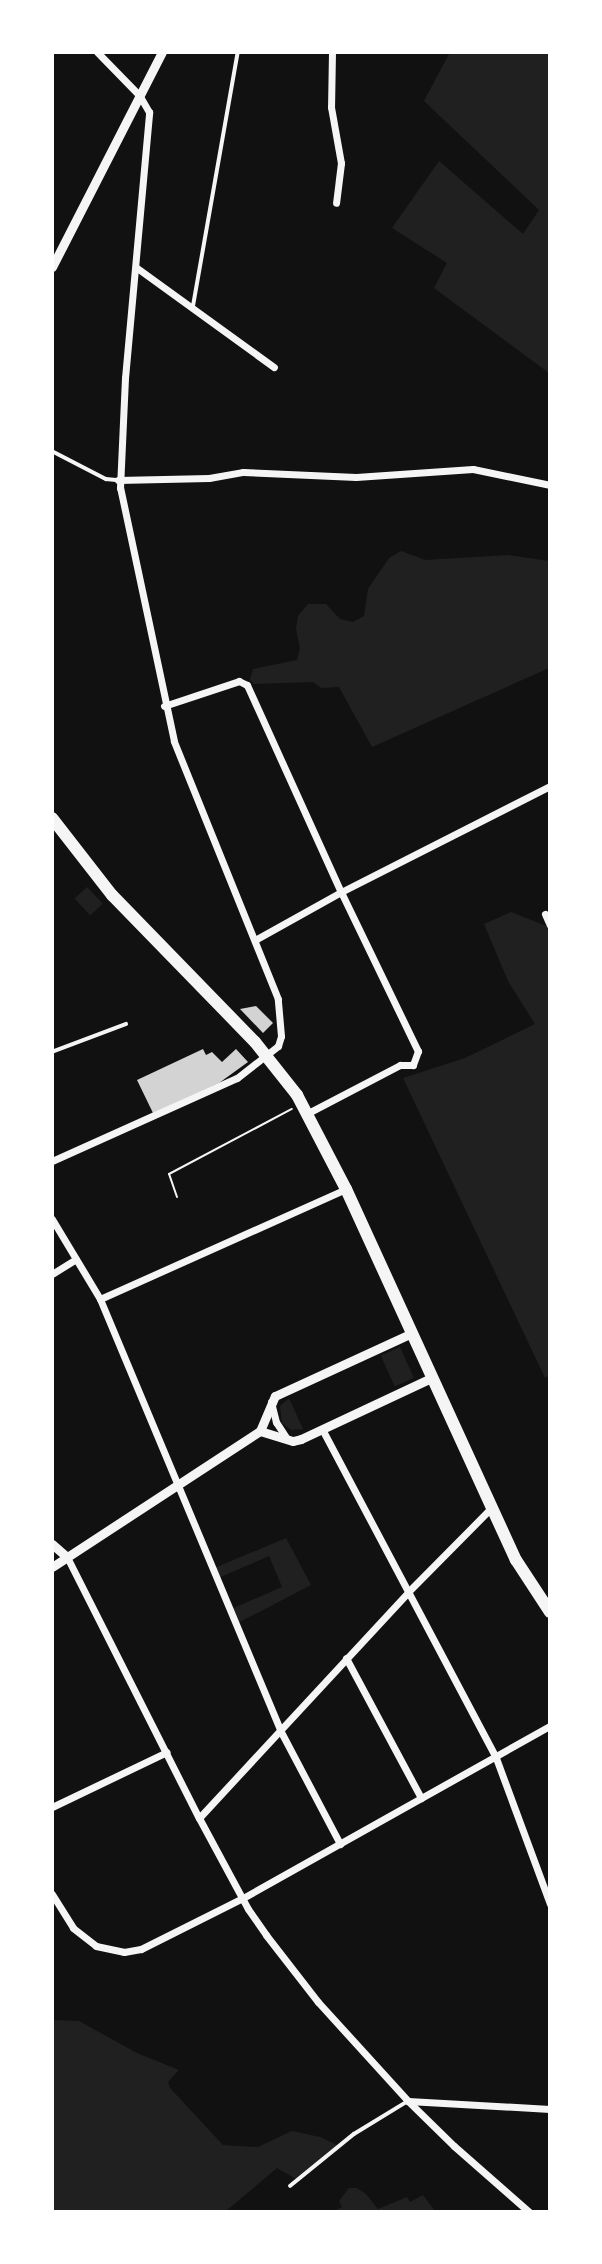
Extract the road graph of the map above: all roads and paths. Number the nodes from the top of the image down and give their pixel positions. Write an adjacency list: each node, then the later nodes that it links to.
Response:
1 (97, 52): 5 (street)
2 (162, 52): 5 (street)
3 (238, 52): 9 (lane)
4 (332, 52): 6 (street)
5 (139, 94): 7 (street); 8 (street)
6 (336, 203)
7 (52, 267)
8 (137, 268): 9 (street); 12 (street)
9 (193, 306): 10 (street)
10 (274, 367)
11 (52, 451): 12 (lane)
12 (118, 480): 13 (street); 14 (street)
13 (550, 485)
14 (164, 706): 17 (street); 20 (street)
15 (550, 786): 17 (street)
16 (52, 818): 23 (main road)
17 (341, 892): 20 (street); 24 (street)
18 (545, 914): 19 (street)
19 (550, 925)
20 (255, 940): 23 (street)
21 (126, 1024): 22 (lane)
22 (52, 1052)
23 (267, 1056): 24 (main road); 25 (street)
24 (305, 1108): 26 (main road); 27 (path)
25 (52, 1161)
26 (346, 1189): 31 (street); 32 (main road)
27 (177, 1196)
28 (52, 1219): 29 (street)
29 (76, 1259): 30 (street); 31 (street)
30 (52, 1274)
31 (100, 1299): 38 (street)
32 (410, 1334): 33 (main road); 34 (street)
33 (430, 1378): 35 (street); 39 (main road)
34 (271, 1401): 36 (street); 37 (street)
35 (322, 1430): 37 (street); 43 (street)
36 (260, 1431): 37 (street); 38 (street)
37 (287, 1439)
38 (177, 1485): 41 (street); 47 (street)
39 (491, 1508): 43 (street); 44 (main road)
40 (52, 1544): 41 (street)
41 (66, 1557): 42 (street); 48 (street)
42 (52, 1567)
43 (409, 1591): 45 (street); 49 (street)
44 (550, 1612)
45 (346, 1658): 47 (street); 50 (street)
46 (550, 1726): 49 (street)
47 (280, 1730): 52 (street); 53 (street)
48 (167, 1752): 51 (street); 52 (street)
49 (496, 1758): 50 (street); 56 (street)
50 (421, 1798): 53 (street)
51 (52, 1807)
52 (199, 1818): 55 (street)
53 (340, 1844): 55 (street)
54 (52, 1894): 55 (street)
55 (243, 1898): 57 (street)
56 (550, 1904)
57 (408, 2101): 58 (street); 59 (lane); 60 (street)
58 (550, 2109)
59 (290, 2186)
60 (529, 2211)

